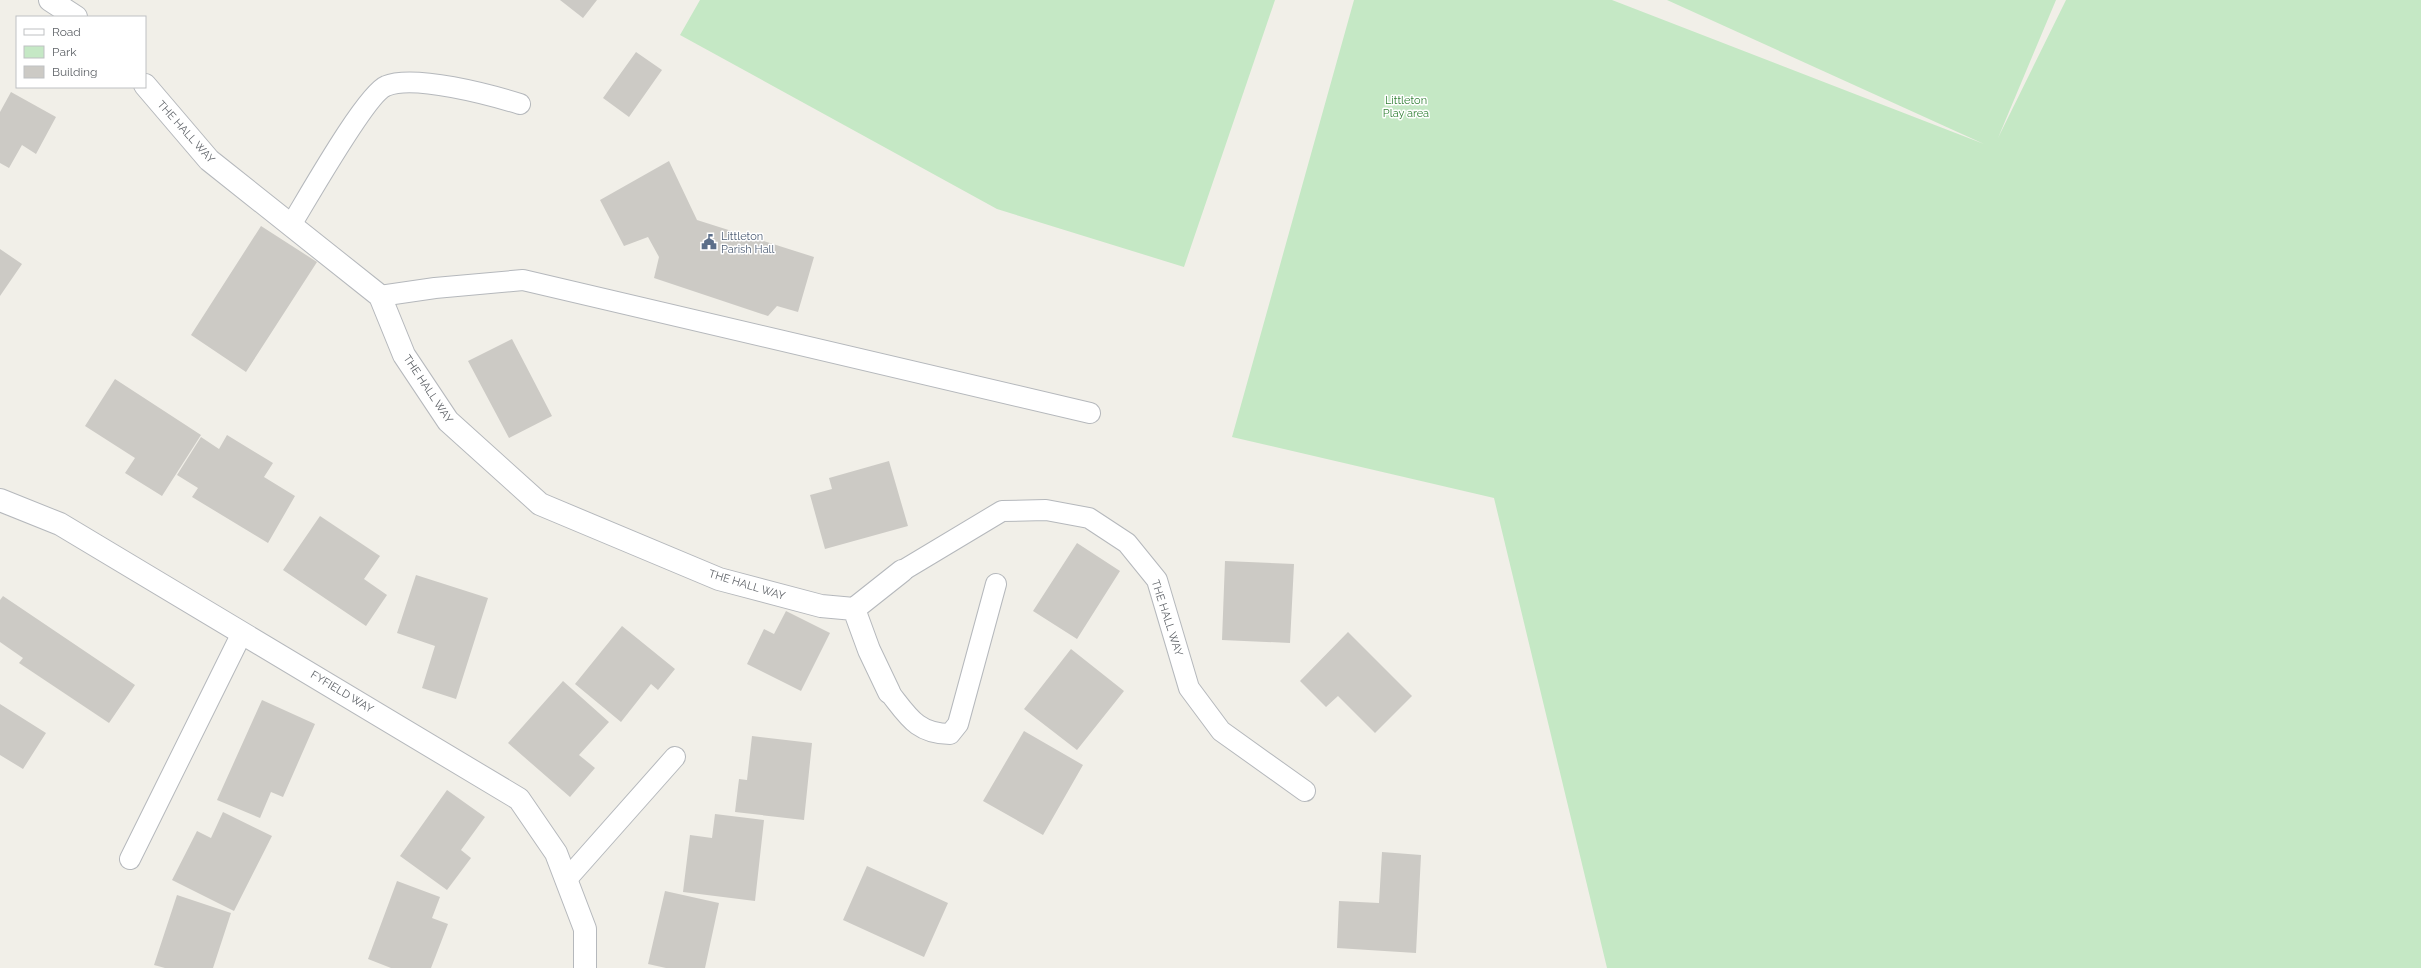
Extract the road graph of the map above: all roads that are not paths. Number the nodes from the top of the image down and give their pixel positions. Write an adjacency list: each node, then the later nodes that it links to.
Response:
1 (50, 0): 2 (street)
2 (74, 16)
3 (146, 86): 5 (street, THE HALL WAY)
4 (520, 104): 5 (lane)
5 (291, 225): 6 (street, THE HALL WAY)
6 (380, 296): 7 (lane); 11 (street, THE HALL WAY)
7 (1090, 413)
8 (0, 500): 12 (street, FYFIELD WAY)
9 (902, 571): 11 (street, THE HALL WAY); 15 (lane, THE HALL WAY)
10 (996, 584): 13 (lane)
11 (854, 609): 13 (street)
12 (242, 633): 16 (lane); 17 (street, FYFIELD WAY)
13 (889, 692)
14 (675, 757): 17 (lane)
15 (1305, 791)
16 (130, 859)
17 (566, 880): 18 (street, FYFIELD WAY)
18 (585, 968)

